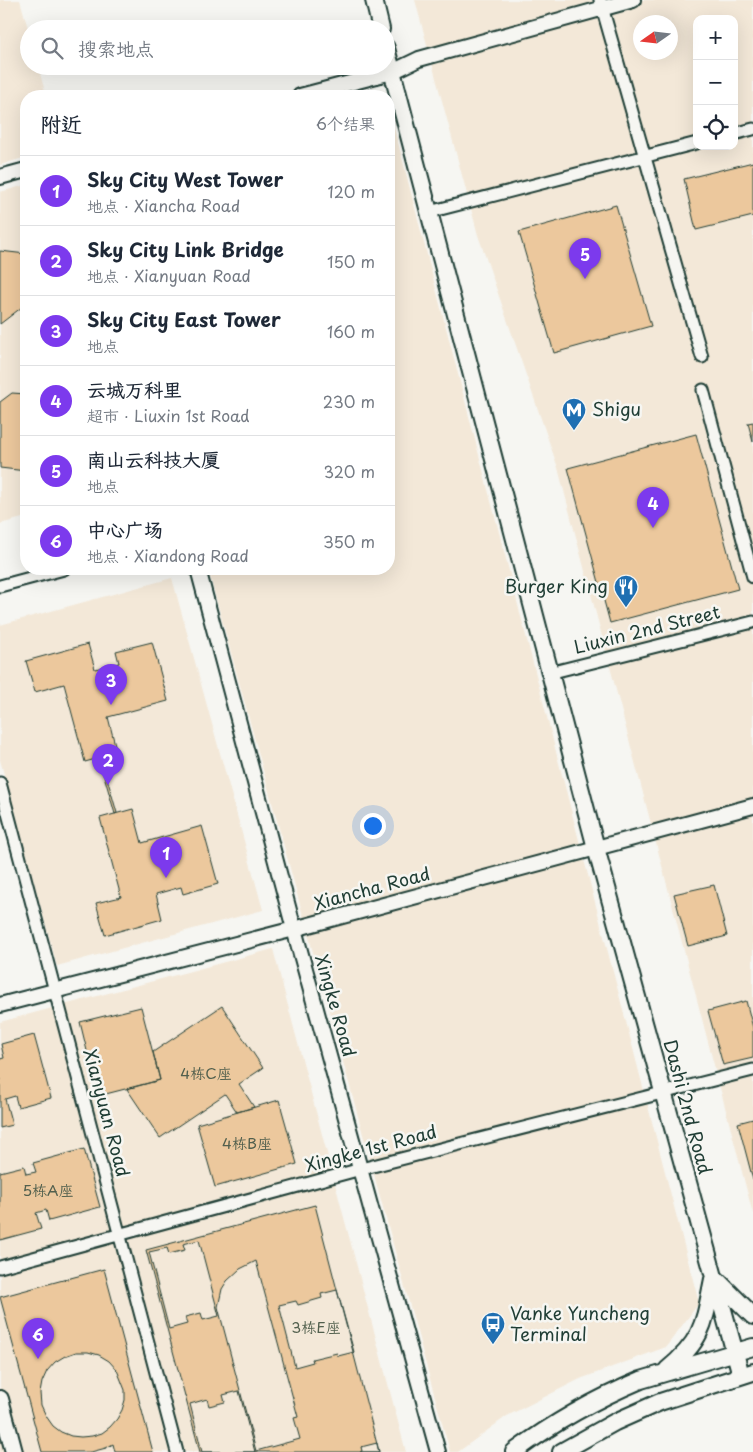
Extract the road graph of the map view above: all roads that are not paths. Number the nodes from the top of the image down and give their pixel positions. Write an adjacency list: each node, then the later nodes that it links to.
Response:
1 (374, 0): 4 (main road)
2 (633, 0): 3 (street)
3 (601, 4): 5 (street); 12 (street)
4 (379, 20)
5 (395, 71)
6 (380, 75): 8 (street)
7 (393, 75): 15 (main road, Dashi 2nd Road)
8 (323, 90)
9 (753, 129): 10 (street)
10 (738, 133)
11 (693, 144): 12 (street)
12 (645, 155): 15 (street); 16 (street)
13 (20, 172): 14 (street)
14 (0, 177)
15 (429, 212): 23 (main road, Dashi 2nd Road)
16 (702, 357)
17 (703, 390): 20 (street)
18 (41, 575): 21 (street)
19 (200, 575): 27 (street, Xingke Road)
20 (753, 576)
21 (0, 586)
22 (753, 622): 23 (street, Liuxin 2nd Street)
23 (550, 673): 26 (main road, Dashi 2nd Road)
24 (0, 782): 28 (street, Xianyuan Road)
25 (753, 806): 26 (street, Xiancha Road)
26 (596, 848): 27 (street, Xiancha Road); 31 (main road, Dashi 2nd Road)
27 (294, 929): 28 (street, Xiancha Road); 32 (street, Xingke Road)
28 (55, 990): 29 (street, Xiancha Road); 33 (street, Xianyuan Road)
29 (0, 1005)
30 (753, 1070): 31 (street, Xingke 1st Road)
31 (663, 1092): 32 (street, Xingke 1st Road); 35 (main road, Dashi 2nd Road)
32 (361, 1169): 33 (street, Xingke 1st Road); 44 (street, Xingke Road)
33 (120, 1234): 34 (street, Xingke 1st Road); 43 (street, Xianyuan Road)
34 (0, 1267)
35 (714, 1276): 36 (main road); 38 (main road, Dashi 2nd Road); 39 (main road)
36 (753, 1316)
37 (753, 1347): 38 (main road)
38 (734, 1352): 39 (main road); 40 (main road, Dashi 2nd Road)
39 (663, 1374): 45 (main road)
40 (747, 1374): 46 (main road)
41 (0, 1399): 42 (main road)
42 (14, 1452)
43 (177, 1452)
44 (438, 1452)
45 (514, 1452)
46 (561, 1452)

